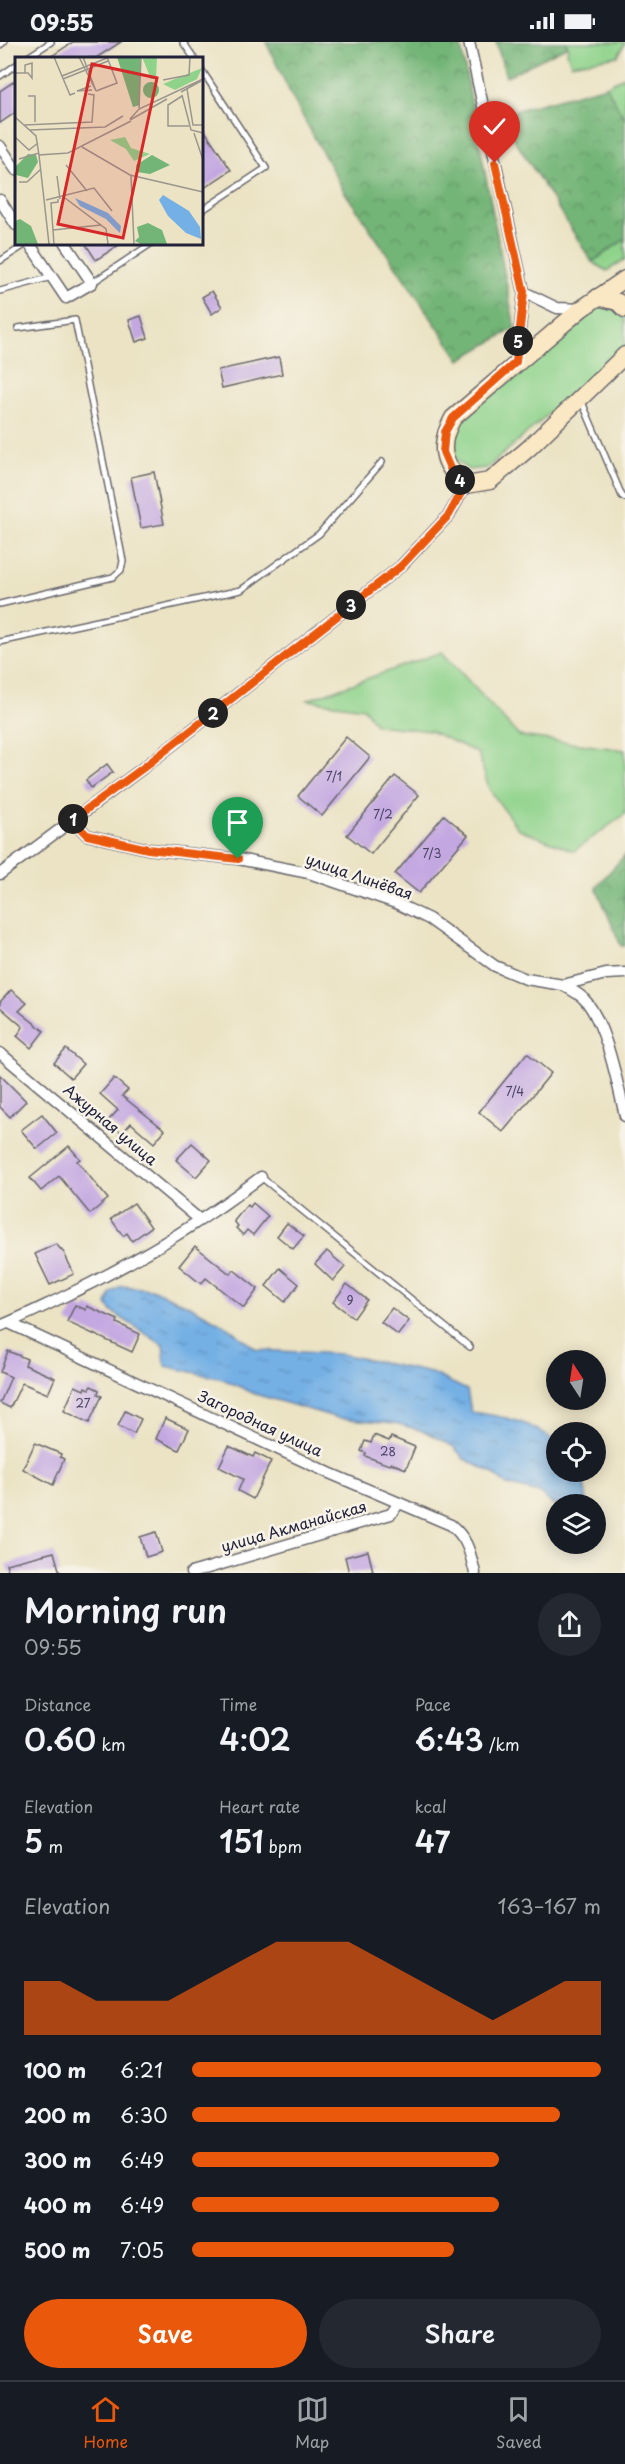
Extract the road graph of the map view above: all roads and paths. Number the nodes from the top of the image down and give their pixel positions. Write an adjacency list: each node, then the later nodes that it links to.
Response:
1 (4, 42): 5 (lane)
2 (51, 42): 6 (lane)
3 (183, 42): 7 (lane)
4 (469, 42): 25 (street)
5 (0, 45)
6 (28, 57)
7 (193, 57)
8 (15, 66): 10 (lane)
9 (202, 71): 14 (lane)
10 (0, 76)
11 (0, 146): 12 (street)
12 (15, 168)
13 (0, 200): 15 (street)
14 (202, 210)
15 (15, 223)
16 (26, 244): 20 (lane)
17 (29, 244): 21 (street)
18 (66, 244): 23 (street)
19 (150, 244): 23 (lane)
20 (0, 261)
21 (52, 277): 23 (street); 24 (lane)
22 (625, 279): 26 (street); 27 (street)
23 (92, 283)
24 (0, 291)
25 (524, 292): 28 (street); 32 (street)
26 (598, 297): 28 (street); 29 (street)
27 (625, 298)
28 (581, 309): 32 (street)
29 (625, 309)
30 (18, 328): 37 (lane)
31 (625, 355): 33 (street)
32 (516, 362): 35 (street)
33 (580, 398): 35 (street); 36 (lane)
34 (382, 462): 38 (lane)
35 (466, 484): 39 (street)
36 (625, 498)
37 (0, 604)
38 (0, 642)
39 (72, 820): 40 (street); 42 (street, улица Линёвая)
40 (0, 874)
41 (625, 973): 42 (street, улица Линёвая)
42 (563, 985): 44 (street)
43 (0, 1053): 46 (street, Ажурная улица)
44 (625, 1116)
45 (261, 1177): 46 (street); 48 (lane)
46 (200, 1220): 47 (street)
47 (4, 1324): 49 (street, Загородная улица)
48 (470, 1347)
49 (399, 1503): 50 (street, улица Акманайская); 51 (street, Загородная улица)
50 (191, 1573)
51 (474, 1573)

